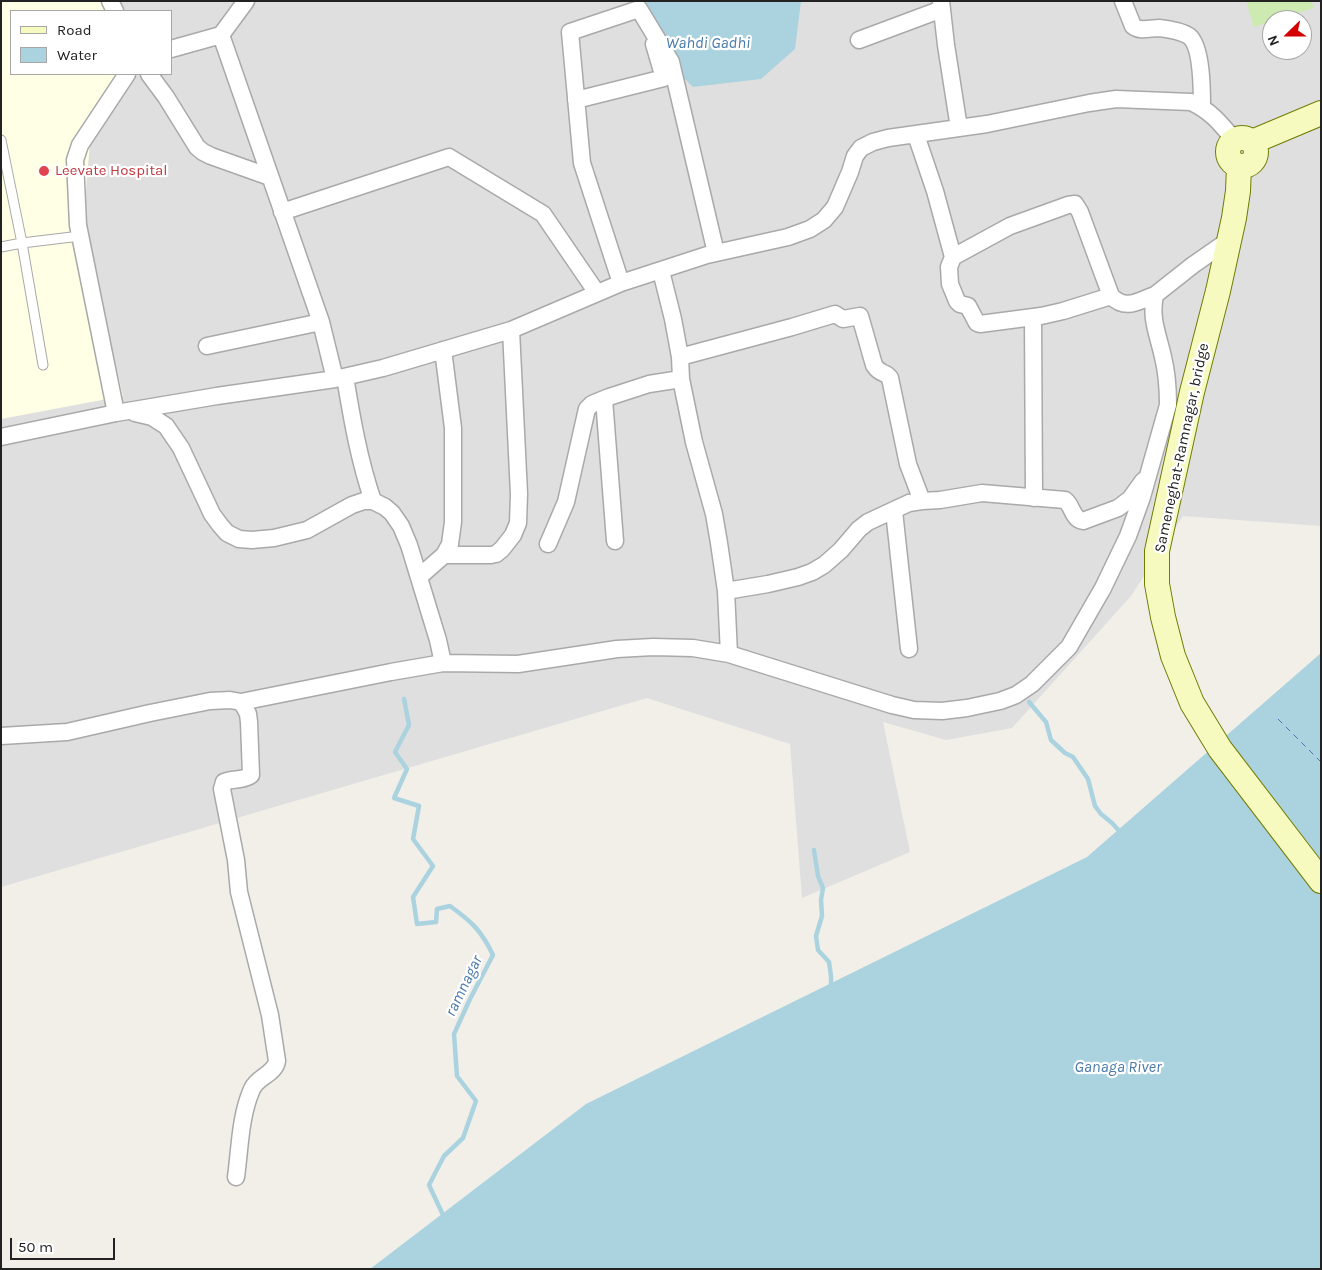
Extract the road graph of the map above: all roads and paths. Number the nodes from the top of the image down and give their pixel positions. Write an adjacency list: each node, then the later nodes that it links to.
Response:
1 (245, 1): 5 (street)
2 (1123, 1): 11 (street)
3 (942, 5): 6 (street); 13 (street)
4 (648, 24): 10 (street); 10 (street); 24 (street)
5 (221, 35): 7 (street); 18 (street)
6 (859, 40)
7 (172, 49)
8 (126, 75): 20 (street)
9 (150, 75): 18 (street)
10 (576, 100): 27 (street)
11 (1202, 107): 13 (street); 16 (street)
12 (1321, 113): 16 (main road)
13 (959, 128): 14 (street)
14 (916, 135): 24 (street); 25 (street)
15 (1, 140): 17 (lane)
16 (1244, 141): 21 (main road, Sameneghat-Ramnagar, bridge)
17 (2, 151): 22 (lane)
18 (270, 177): 19 (street)
19 (282, 212): 28 (street); 32 (street)
20 (80, 236): 22 (lane); 41 (street)
21 (1229, 240): 29 (street); 58 (main road, Sameneghat-Ramnagar, bridge)
22 (22, 243): 23 (lane); 37 (lane)
23 (1, 248)
24 (716, 253): 26 (street)
25 (953, 257): 30 (street); 31 (street)
26 (661, 271): 27 (street); 36 (street)
27 (621, 283): 28 (street)
28 (597, 293): 33 (street)
29 (1155, 295): 30 (street); 43 (street)
30 (1111, 296): 31 (street)
31 (1033, 317): 44 (street)
32 (321, 322): 34 (street); 38 (street)
33 (511, 330): 35 (street); 50 (street)
34 (207, 346)
35 (443, 350): 38 (street); 50 (street)
36 (680, 357): 39 (street); 46 (street)
37 (42, 365)
38 (340, 378): 41 (street); 45 (street)
39 (682, 379): 40 (street); 52 (street)
40 (604, 399): 48 (street); 49 (street)
41 (122, 412): 42 (street); 45 (street)
42 (1, 437)
43 (1150, 472): 44 (street); 54 (street)
44 (1034, 498): 46 (street)
45 (373, 501): 51 (street)
46 (922, 501): 47 (street)
47 (894, 511): 52 (street); 53 (street)
48 (615, 541)
49 (548, 544)
50 (444, 555): 51 (street)
51 (419, 577): 55 (street)
52 (726, 590): 54 (street)
53 (909, 649)
54 (728, 654): 55 (street)
55 (443, 663): 56 (street)
56 (241, 702): 57 (street); 59 (street)
57 (1, 736)
58 (1321, 881)
59 (236, 1177)

